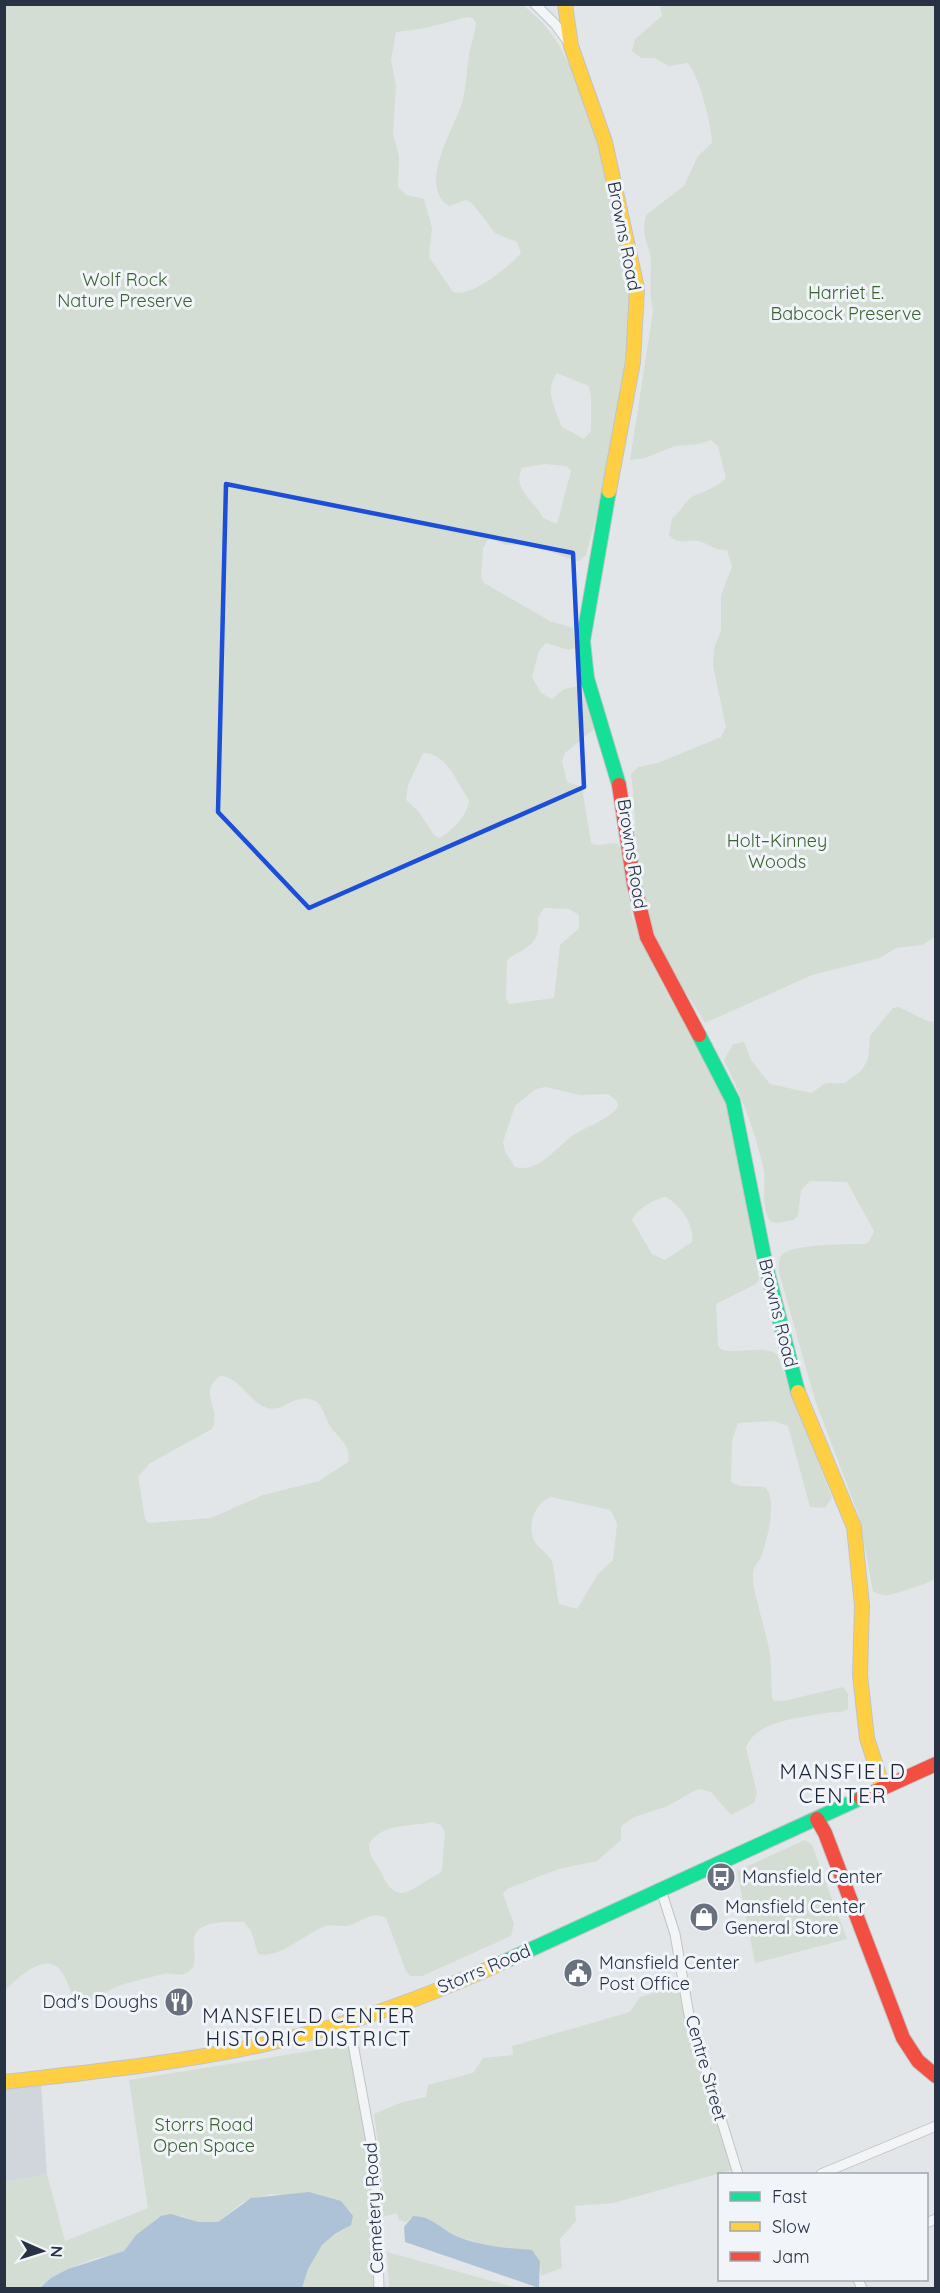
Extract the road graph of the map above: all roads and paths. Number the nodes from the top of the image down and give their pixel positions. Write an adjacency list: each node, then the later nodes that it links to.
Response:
1 (535, 4): 3 (street)
2 (565, 4): 3 (street, Browns Road)
3 (571, 46): 5 (street, Browns Road)
4 (936, 1764): 5 (street, Storrs Road)
5 (883, 1788): 6 (street, Storrs Road)
6 (817, 1819): 7 (street, Storrs Road); 9 (street)
7 (662, 1890): 8 (street, Storrs Road); 12 (street, Centre Street)
8 (349, 2022): 10 (street, Storrs Road); 14 (street, Cemetery Road)
9 (936, 2076)
10 (4, 2082)
11 (936, 2126): 13 (street)
12 (737, 2173)
13 (826, 2173)
14 (379, 2289)

